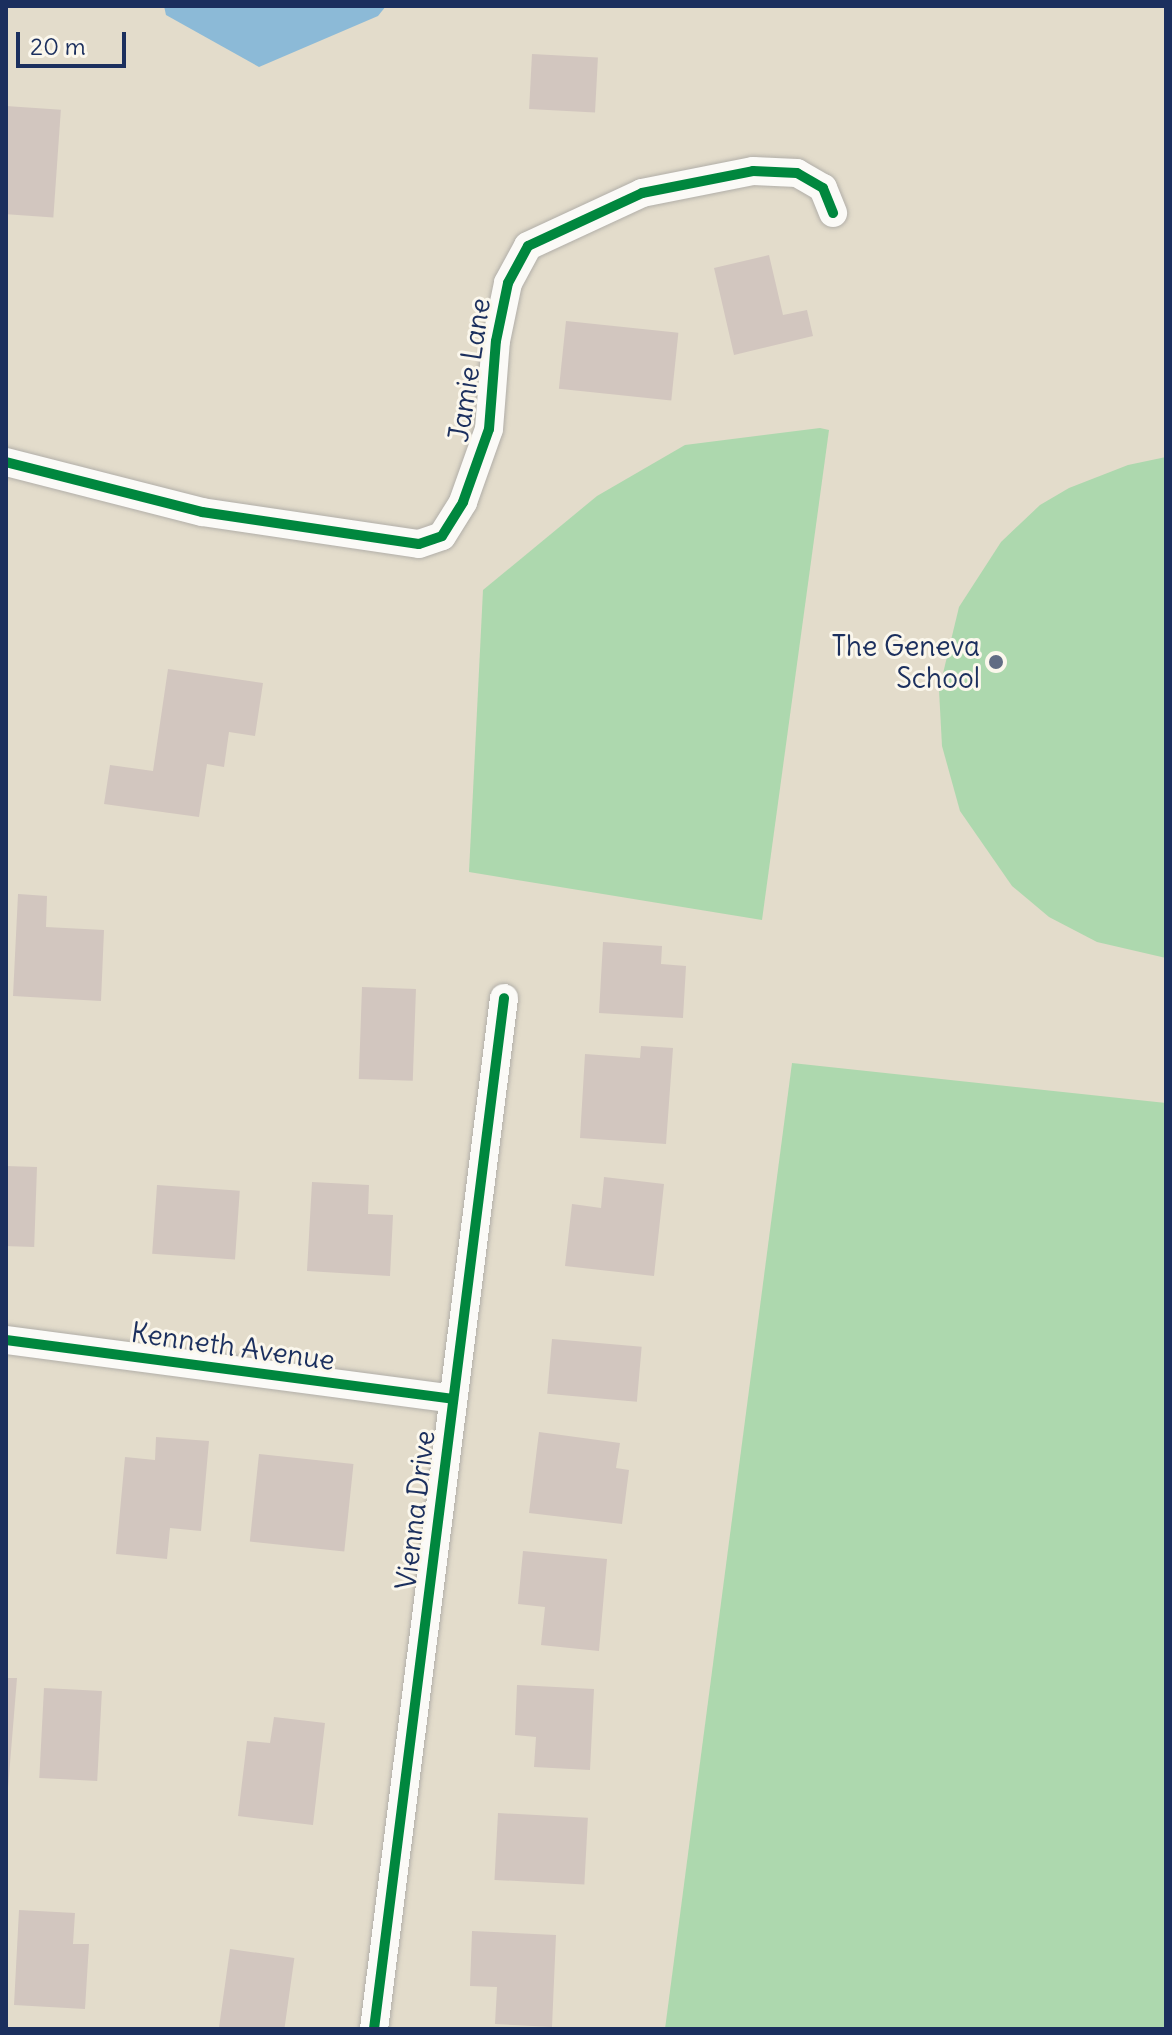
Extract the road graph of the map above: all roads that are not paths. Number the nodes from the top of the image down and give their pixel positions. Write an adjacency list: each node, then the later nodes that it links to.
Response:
1 (833, 213): 2 (street, Jamie Lane)
2 (6, 462)
3 (504, 998): 5 (street, Vienna Drive)
4 (6, 1340): 5 (street, Kenneth Avenue)
5 (453, 1399): 6 (street, Vienna Drive)
6 (374, 2029)

